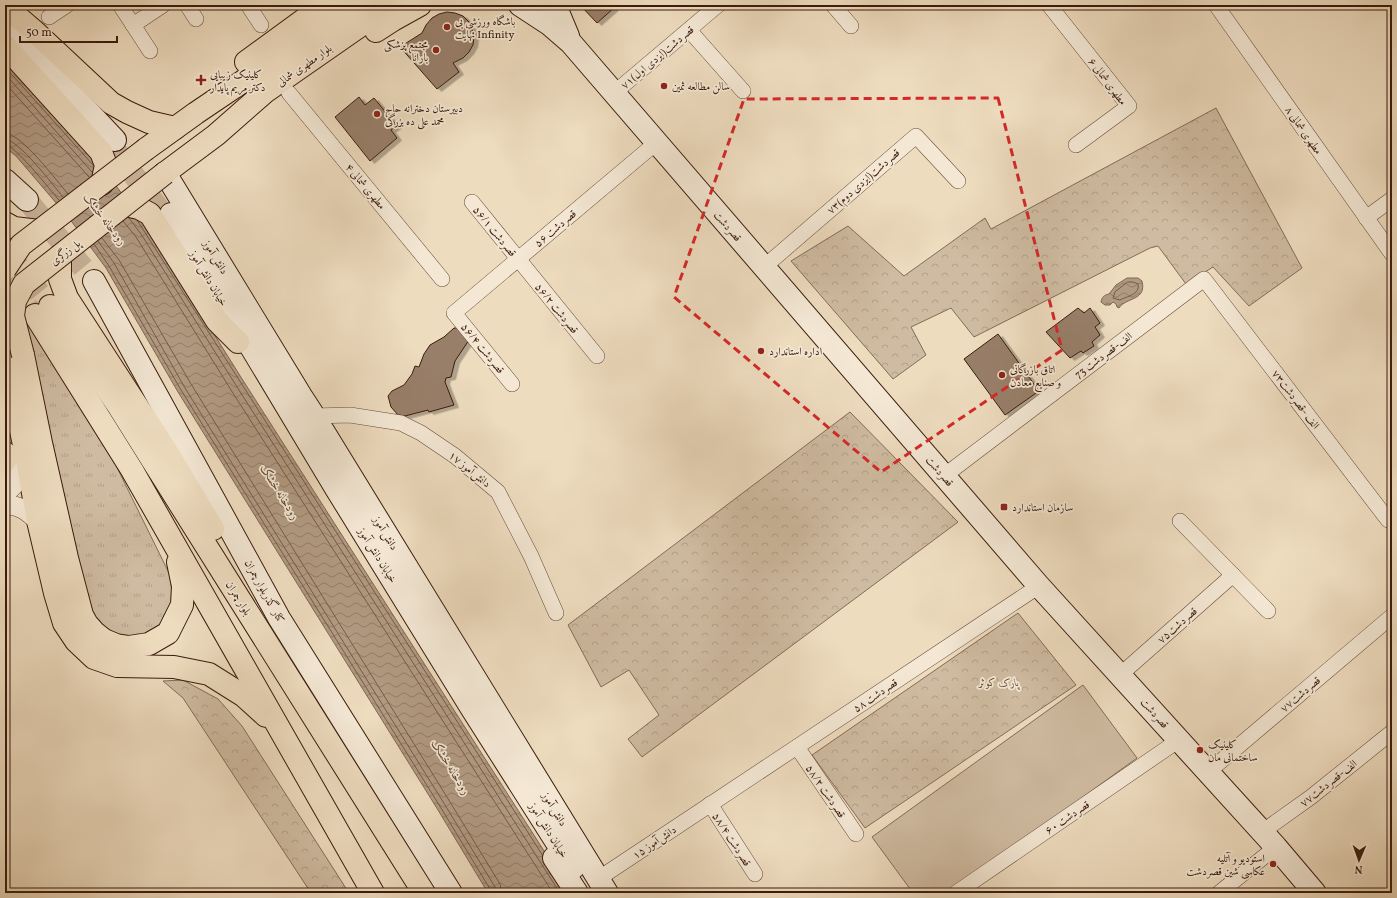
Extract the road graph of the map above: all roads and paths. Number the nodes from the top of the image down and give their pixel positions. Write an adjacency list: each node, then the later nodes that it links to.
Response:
1 (67, 5): 17 (street)
2 (120, 5): 20 (street)
3 (163, 5): 20 (street)
4 (187, 5): 18 (street)
5 (248, 5): 21 (street)
6 (324, 5): 31 (main road)
7 (356, 5): 31 (main road, بلوار مطهرى شمالى)
8 (390, 5): 33 (main road, بلوار مطهرى شمالى)
9 (420, 5): 29 (main road)
10 (520, 5): 25 (main road)
11 (555, 5): 25 (main road)
12 (718, 5): 23 (street, ۷۱قصردشت(ایزدی اول))
13 (833, 5): 22 (street)
14 (1049, 5): 36 (street, ۶ مطهری شمالی)
15 (1216, 5): 45 (street, ۸ مطهری شمالی)
16 (5, 6): 32 (main road)
17 (49, 18)
18 (196, 19)
19 (5, 23): 34 (main road)
20 (133, 24): 27 (street)
21 (261, 25)
22 (851, 26)
23 (689, 30): 28 (street); 30 (street, ۷۱قصردشت(ایزدی اول))
24 (5, 34): 34 (main road)
25 (571, 43): 30 (main road, قصردشت)
26 (5, 46): 34 (main road)
27 (150, 51)
28 (743, 91)
29 (289, 93): 33 (main road); 55 (street, ۴ مطهری شمالی)
30 (614, 93): 35 (main road, قصردشت)
31 (196, 113): 32 (main road, بلوار مطهرى شمالى)
32 (175, 128): 40 (main road, بلوار مطهرى شمالى, bridge)
33 (216, 135): 37 (main road, بلوار مطهرى شمالى)
34 (106, 141): 40 (main road)
35 (656, 143): 51 (street, ۵۶ قصردشت); 52 (main road, قصردشت)
36 (1076, 145)
37 (165, 172): 44 (main road, پل زرگری, bridge); 61 (main road, دانش آموز)
38 (5, 180): 42 (main road)
39 (958, 181): 52 (street, ۷۳قصردشت(ایزدی دوم))
40 (102, 184): 48 (main road, bridge)
41 (1392, 199): 45 (street)
42 (26, 200)
43 (472, 202): 51 (street, ۵۶/۱ قصردشت)
44 (125, 205): 46 (main road); 50 (main road, پل زرگری, bridge)
45 (1366, 218): 49 (street, ۸ مطهری شمالی)
46 (165, 221): 87 (main road, خیابان دانش آموز); 91 (main road, خیابان دانش آموز)
47 (5, 223): 48 (main road)
48 (39, 231): 53 (main road, bridge)
49 (1392, 254)
50 (60, 256): 59 (main road, پل زرگری, bridge); 77 (main road)
51 (518, 259): 57 (street, ۵۶ قصردشت); 58 (street, ۵۶/۲ قصردشت)
52 (764, 267): 64 (main road, قصردشت)
53 (5, 269)
54 (1204, 278): 64 (street, 73 الف-قصردشت); 67 (street, الف -قصردشت۷۳)
55 (442, 279)
56 (94, 281): 90 (main road, کنار گذربلوار چمران)
57 (454, 313): 60 (street, ۵۶/۴ قصردشت)
58 (597, 356)
59 (11, 357): 62 (main road); 70 (main road)
60 (512, 384)
61 (314, 416): 74 (street, دانش‌آموز ۱۷); 87 (main road, دانش آموز)
62 (10, 454): 63 (main road); 65 (street); 68 (main road)
63 (5, 461)
64 (944, 476): 72 (main road, قصردشت)
65 (5, 494)
66 (5, 505): 68 (street)
67 (1388, 520)
68 (38, 521): 79 (main road)
69 (1180, 521): 71 (street)
70 (176, 549): 77 (main road, بلوار چمران); 79 (main road, بلوار چمران)
71 (1233, 575): 73 (street); 76 (street, قصردشت۷۵)
72 (1039, 586): 76 (main road, قصردشت); 81 (street, قصردشت ۵۸)
73 (1268, 611)
74 (556, 613)
75 (1392, 616): 82 (street, قصردشت۷۷)
76 (1120, 675): 80 (main road, قصردشت)
77 (312, 713): 89 (main road, بلوار چمران)
78 (1392, 732): 85 (street, ۷۷الف-قصردشت)
79 (282, 733): 88 (main road, بلوار چمران)
80 (1179, 740): 82 (main road, قصردشت); 92 (street, ۶۰ قصردشت)
81 (797, 747): 83 (street, قصردشت ۵۸); 84 (street, ۵۸/۲ قصردشت)
82 (1208, 772): 85 (main road, قصردشت)
83 (710, 804): 86 (street, ۵۸/۴ قصردشت); 87 (street, دانش‌آموز ۱۵)
84 (856, 834)
85 (1269, 840): 93 (street, ۷۷الف-قصردشت); 94 (main road, قصردشت)
86 (755, 874)
87 (598, 888)
88 (373, 893)
89 (424, 893)
90 (451, 893)
91 (577, 893)
92 (956, 893)
93 (1219, 893)
94 (1315, 893)

